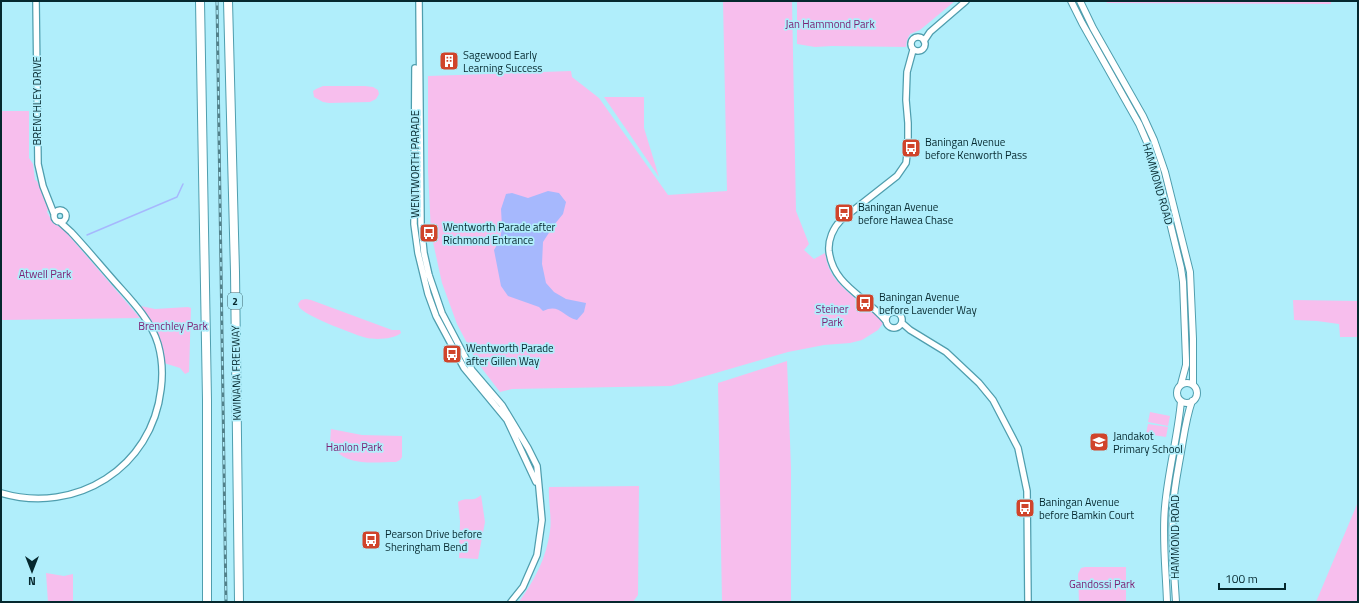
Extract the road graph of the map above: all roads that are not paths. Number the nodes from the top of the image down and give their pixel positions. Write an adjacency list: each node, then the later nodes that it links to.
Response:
1 (36, 1): 13 (street, BRENCHLEY DRIVE)
2 (200, 1): 27 (highway)
3 (228, 1): 28 (highway, KWINANA FREEWAY / 2)
4 (415, 1): 25 (street, WENTWORTH PARADE)
5 (419, 1): 25 (street, WENTWORTH PARADE)
6 (966, 1): 9 (street)
7 (1071, 1): 21 (main road, HAMMOND ROAD)
8 (1080, 1): 22 (main road, HAMMOND ROAD)
9 (930, 32): 10 (street); 11 (street)
10 (919, 37): 11 (street); 12 (street)
11 (924, 40): 12 (street)
12 (916, 50): 17 (street)
13 (56, 212): 14 (street); 15 (street)
14 (65, 218): 15 (street); 16 (street)
15 (60, 222): 16 (street)
16 (71, 232): 26 (street)
17 (878, 310): 18 (street); 19 (street)
18 (892, 313): 19 (street); 20 (street)
19 (886, 321): 20 (street)
20 (901, 325): 30 (street)
21 (1181, 384): 22 (main road); 23 (main road)
22 (1193, 385): 24 (main road)
23 (1181, 401): 24 (main road); 31 (main road, HAMMOND ROAD)
24 (1192, 401): 32 (main road, HAMMOND ROAD)
25 (538, 488): 29 (street, WENTWORTH PARADE)
26 (1, 493)
27 (207, 602)
28 (239, 602)
29 (511, 602)
30 (1028, 602)
31 (1168, 602)
32 (1176, 602)

